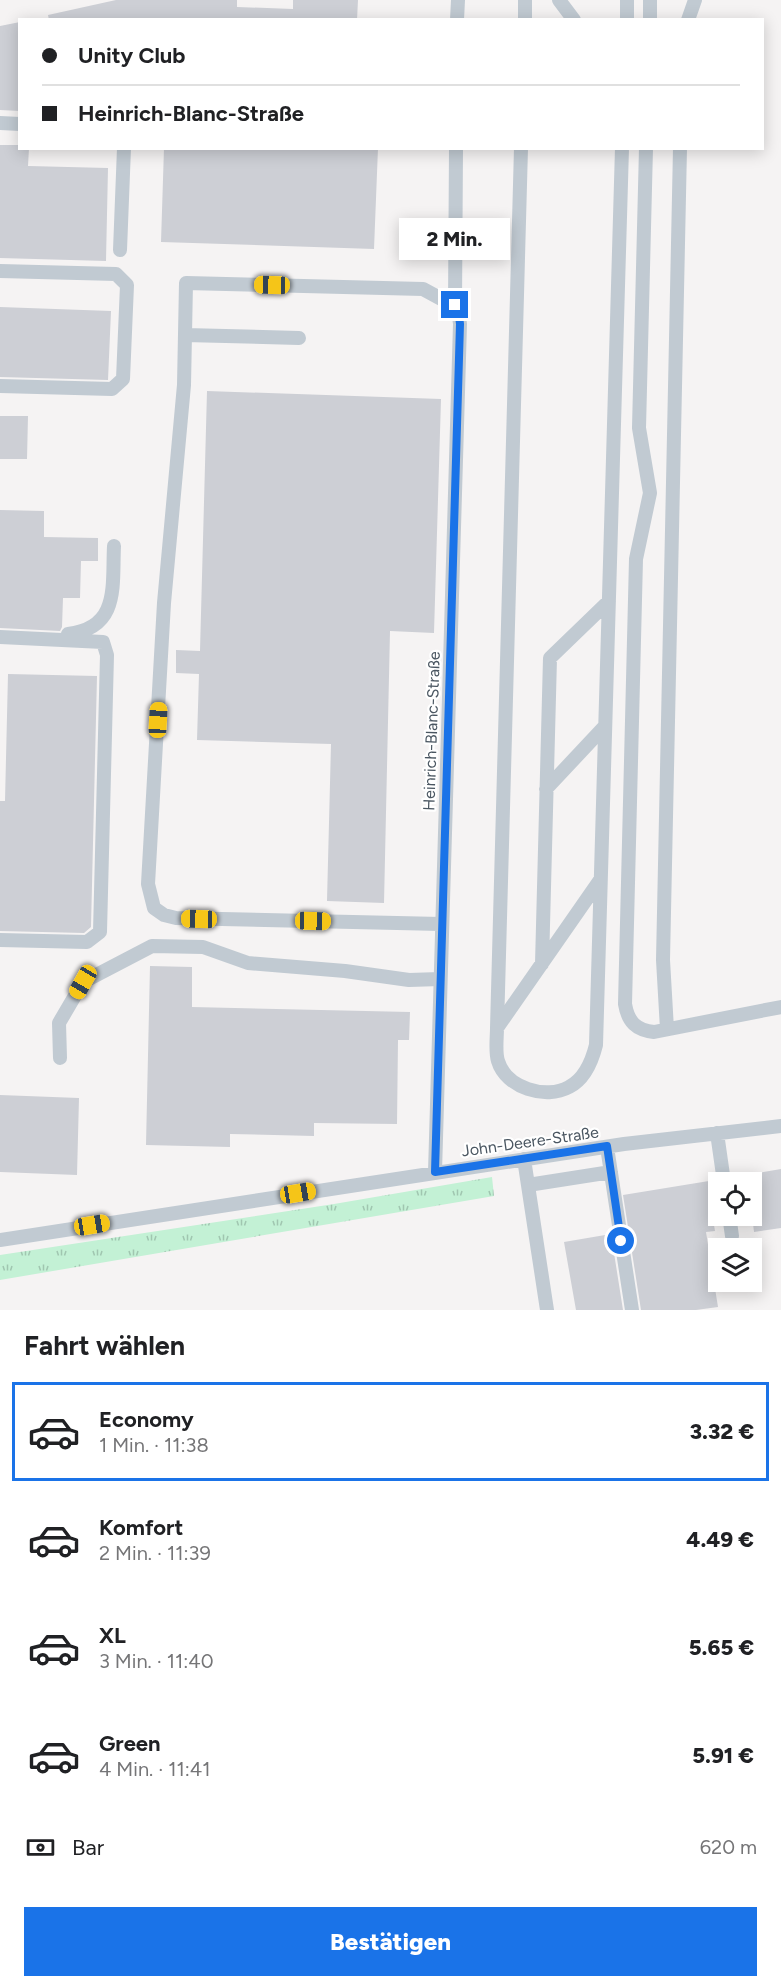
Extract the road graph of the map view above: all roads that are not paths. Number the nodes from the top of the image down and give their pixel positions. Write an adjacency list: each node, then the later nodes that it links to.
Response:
1 (458, 0): 7 (street)
2 (525, 0): 8 (street)
3 (559, 0): 9 (street)
4 (627, 0): 10 (street)
5 (650, 0): 11 (street)
6 (695, 0): 12 (street)
7 (457, 18)
8 (525, 18)
9 (572, 18)
10 (627, 18)
11 (650, 18)
12 (689, 18)
13 (0, 123): 14 (street)
14 (18, 124)
15 (124, 150): 21 (street)
16 (456, 150): 23 (street, Heinrich-Blanc-Straße)
17 (521, 150): 39 (street)
18 (622, 150): 28 (street)
19 (646, 150): 40 (street)
20 (680, 150): 40 (street)
21 (120, 250)
22 (0, 271): 26 (street)
23 (450, 303): 24 (street); 34 (street, Heinrich-Blanc-Straße)
24 (185, 335): 25 (street); 34 (street)
25 (299, 338)
26 (0, 386)
27 (114, 546): 29 (street)
28 (609, 601): 31 (street); 32 (street)
29 (0, 632)
30 (0, 637): 35 (street)
31 (605, 726): 32 (street); 33 (street)
32 (546, 789): 36 (street)
33 (601, 879): 36 (street); 39 (street)
34 (441, 924): 37 (street, Heinrich-Blanc-Straße)
35 (0, 939)
36 (542, 964): 39 (street)
37 (440, 979): 41 (street); 46 (street, Heinrich-Blanc-Straße)
38 (781, 1006): 40 (street)
39 (497, 1028)
40 (667, 1029)
41 (60, 1058)
42 (781, 1126): 43 (street, John-Deere-Straße)
43 (717, 1133): 44 (street, John-Deere-Straße); 48 (street)
44 (607, 1146): 45 (street, John-Deere-Straße); 47 (street)
45 (524, 1159): 46 (street, John-Deere-Straße); 49 (street)
46 (435, 1172): 52 (street, John-Deere-Straße)
47 (611, 1172): 49 (street); 54 (street)
48 (723, 1172)
49 (528, 1185): 53 (street)
50 (731, 1226): 51 (street)
51 (732, 1236)
52 (0, 1240)
53 (547, 1310)
54 (632, 1310)

